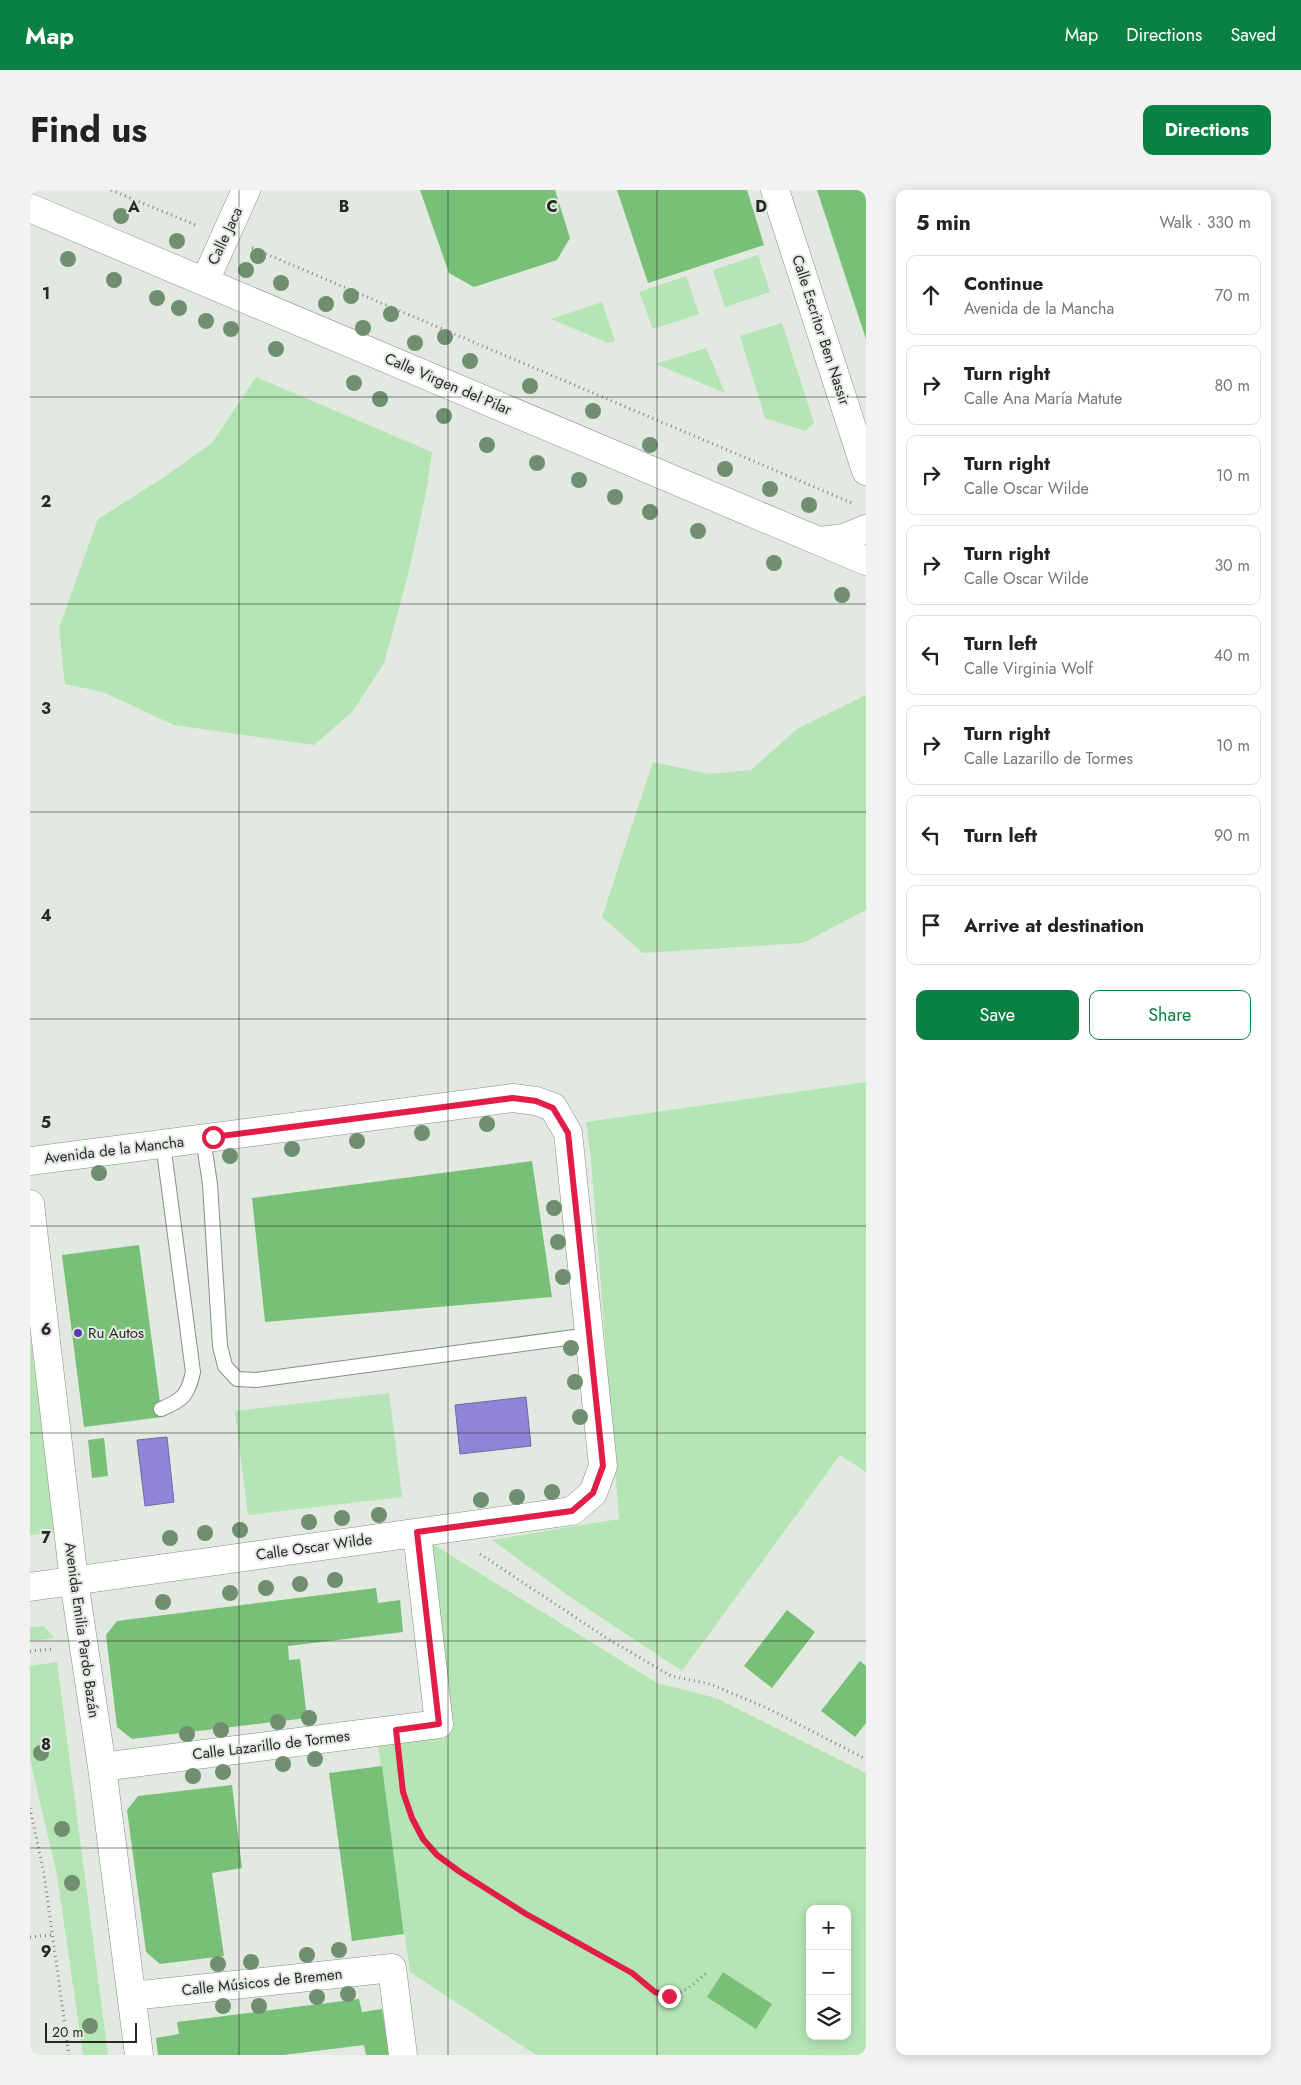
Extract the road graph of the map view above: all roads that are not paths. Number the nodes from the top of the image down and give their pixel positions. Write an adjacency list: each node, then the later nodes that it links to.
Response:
1 (246, 190): 4 (street, Calle Jaca)
2 (775, 190): 5 (street, Calle Escritor Ben Nassir)
3 (30, 208): 4 (street, Calle Virgen del Pilar)
4 (205, 281): 7 (street, Calle Virgen del Pilar)
5 (866, 471)
6 (861, 517): 7 (street)
7 (821, 541): 8 (street, Calle Virgen del Pilar)
8 (866, 561)
9 (203, 1138): 10 (street, Avenida de la Mancha); 13 (street, Avenida de la Mancha); 13 (lane)
10 (163, 1143): 11 (street, Avenida de la Mancha); 14 (lane)
11 (30, 1161)
12 (30, 1204): 16 (street, Avenida Emilia Pardo Bazán)
13 (589, 1335): 15 (street, Calle Oscar Wilde)
14 (161, 1409)
15 (430, 1531): 16 (street, Calle Oscar Wilde); 18 (street, Calle Lazarillo de Tormes)
16 (74, 1581): 17 (street, Calle Oscar Wilde); 18 (street, Avenida Emilia Pardo Bazán)
17 (30, 1587)
18 (102, 1767): 19 (street, Avenida Emilia Pardo Bazán)
19 (132, 1996): 20 (street, Avenida Emilia Pardo Bazán); 21 (street, Calle Músicos de Bremen)
20 (139, 2055)
21 (404, 2055)

